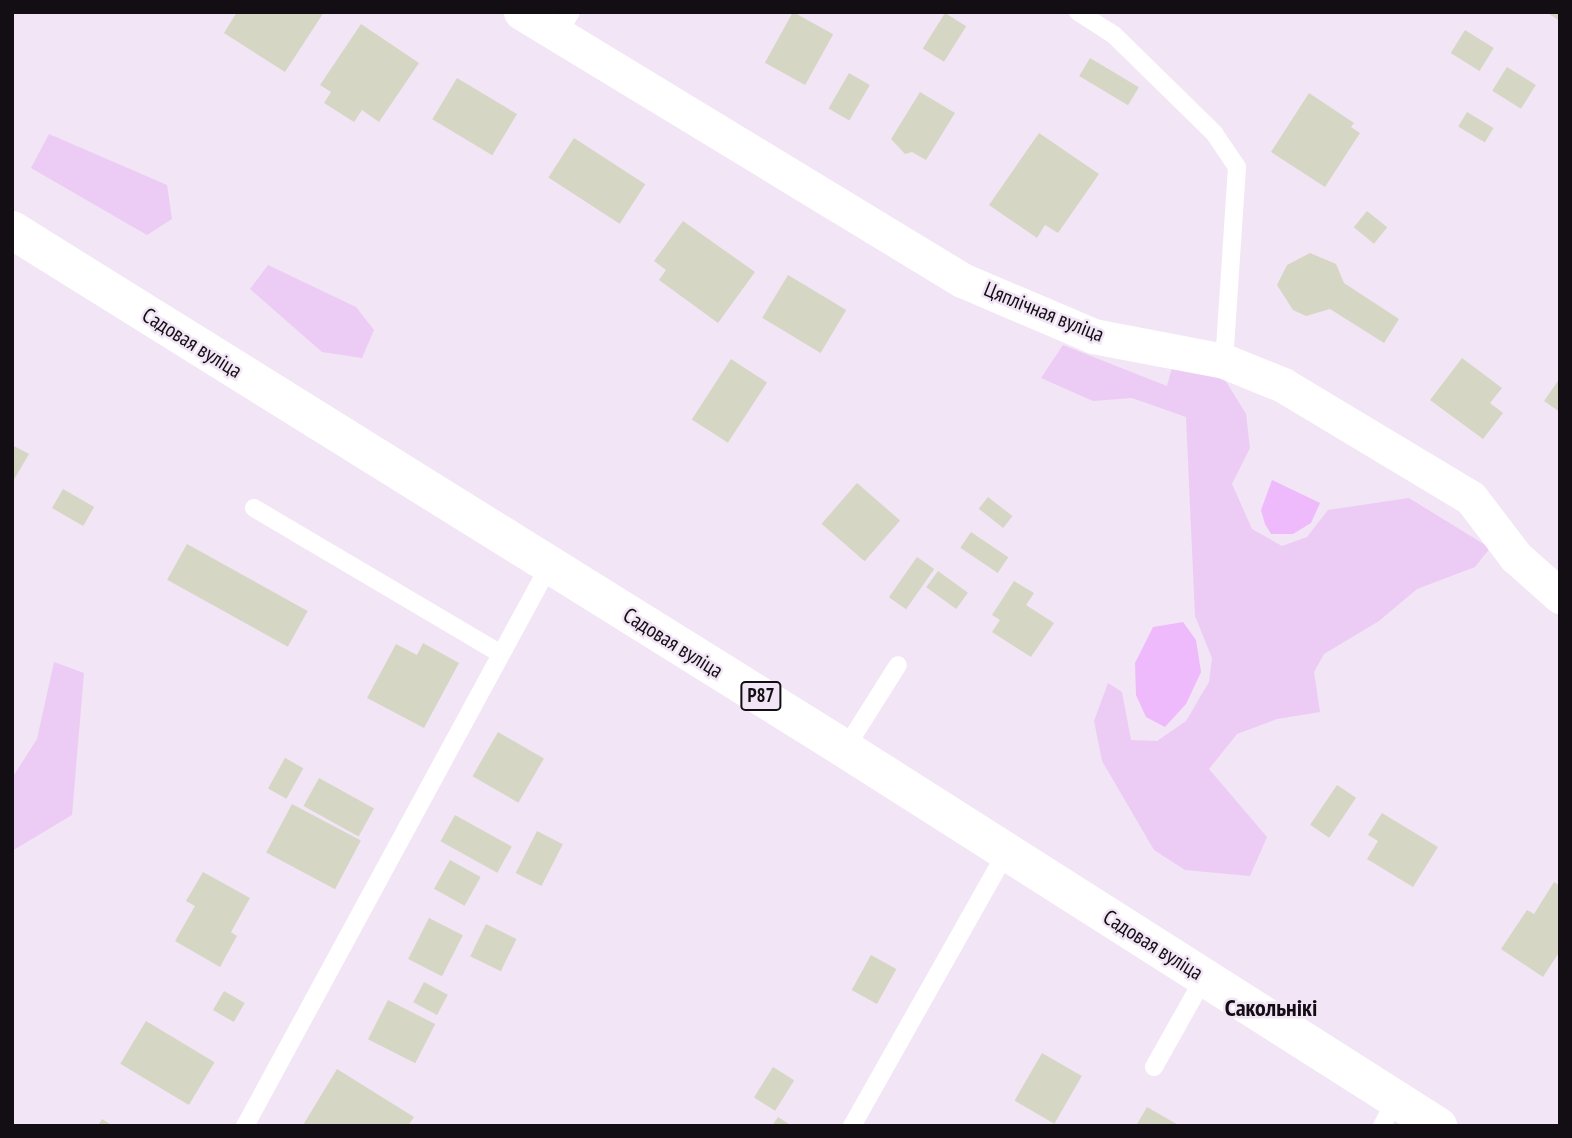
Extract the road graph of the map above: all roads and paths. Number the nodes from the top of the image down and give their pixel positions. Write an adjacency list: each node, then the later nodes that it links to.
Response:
1 (521, 12): 3 (street, Цяплічная вуліца)
2 (1078, 12): 5 (lane)
3 (564, 24): 5 (street, Цяплічная вуліца)
4 (12, 230): 7 (main road, Садовая вуліца / Р87)
5 (1224, 361): 8 (street, Цяплічная вуліца)
6 (254, 508): 9 (lane)
7 (549, 566): 9 (lane); 11 (main road, Садовая вуліца / Р87)
8 (1560, 596)
9 (501, 654): 16 (lane)
10 (898, 664): 11 (lane)
11 (845, 749): 12 (main road, Садовая вуліца / Р87)
12 (1006, 853): 13 (main road, Садовая вуліца / Р87); 17 (lane)
13 (1204, 978): 14 (lane); 15 (main road, Садовая вуліца / Р87)
14 (1154, 1067)
15 (1389, 1112): 18 (main road, Садовая вуліца / Р87)
16 (245, 1126)
17 (852, 1126)
18 (1438, 1126)

